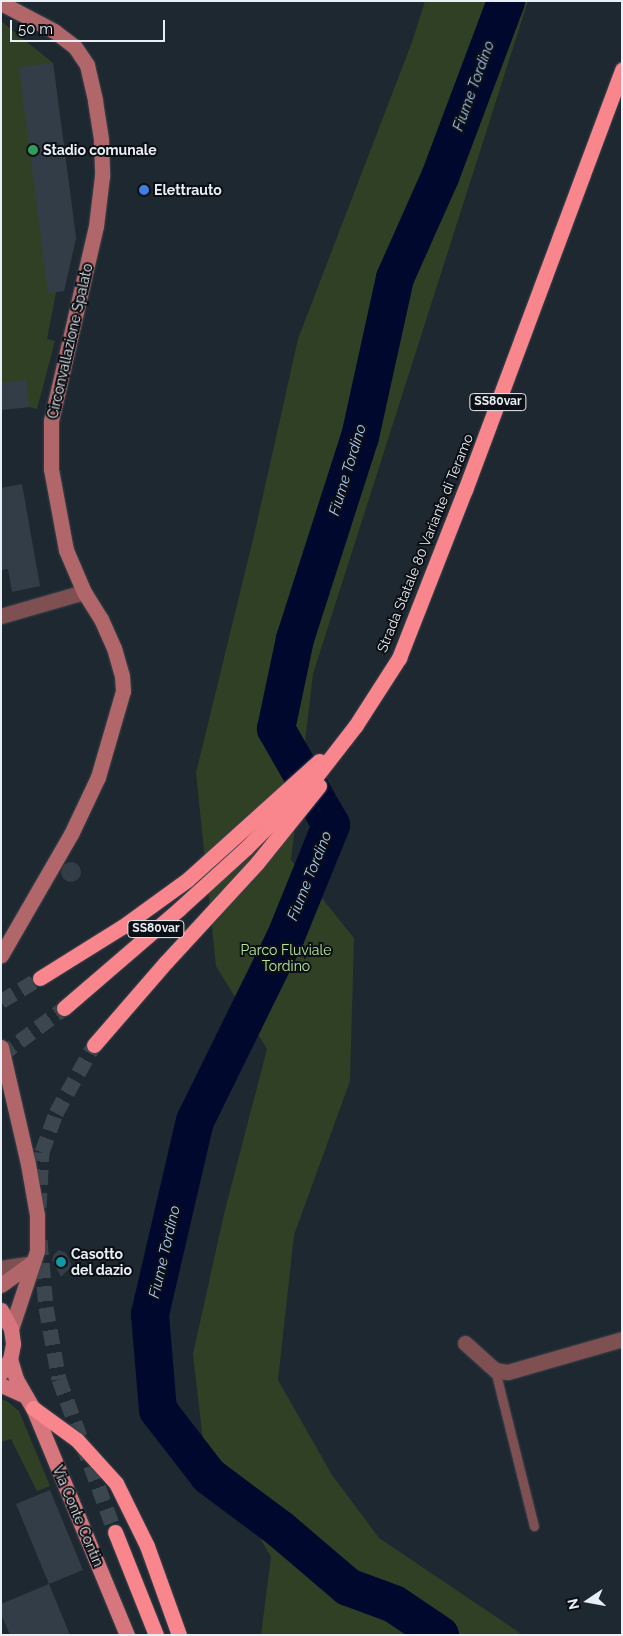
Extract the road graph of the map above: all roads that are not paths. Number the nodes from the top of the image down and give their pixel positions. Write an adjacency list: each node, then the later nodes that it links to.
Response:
1 (1, 3): 3 (main road, Circonvallazione Spalato)
2 (622, 69): 5 (highway, Strada Statale 80 Variante di Teramo / SS80var)
3 (84, 592): 4 (street); 7 (main road, Circonvallazione Spalato)
4 (1, 616)
5 (356, 726): 6 (highway); 10 (highway)
6 (241, 842): 8 (highway); 9 (highway, SS80var)
7 (1, 954)
8 (40, 978)
9 (64, 1008)
10 (94, 1045)
11 (1, 1047): 12 (main road)
12 (31, 1263): 13 (street); 14 (main road); 16 (main road)
13 (1, 1268)
14 (1, 1285)
15 (1, 1310): 16 (main road)
16 (11, 1329): 19 (main road)
17 (622, 1339): 20 (street)
18 (464, 1343): 20 (street)
19 (10, 1359): 21 (main road); 23 (main road, Via Conte Contin)
20 (494, 1370): 24 (lane)
21 (1, 1373)
22 (1, 1385): 23 (main road)
23 (30, 1403): 26 (main road, Via Conte Contin); 28 (highway)
24 (534, 1526)
25 (115, 1532): 27 (highway)
26 (127, 1635)
27 (156, 1635)
28 (179, 1635)

